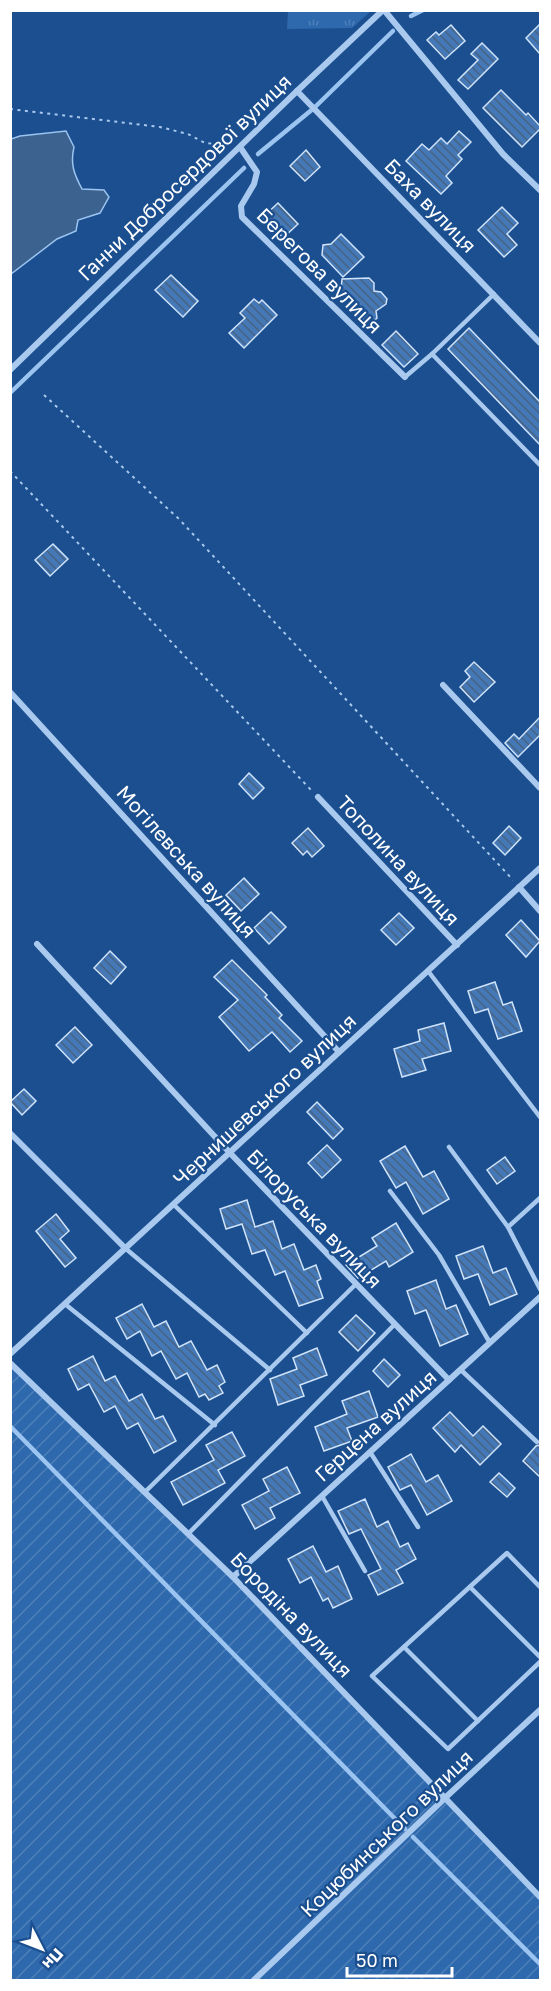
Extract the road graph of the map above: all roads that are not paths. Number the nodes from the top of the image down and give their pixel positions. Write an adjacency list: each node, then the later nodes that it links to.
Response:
1 (384, 10): 2 (street, Ганни Добросердової вулиця); 4 (street)
2 (297, 90): 3 (street, Ганни Добросердової вулиця); 5 (street, Баха вулиця)
3 (240, 147): 8 (street, Ганни Добросердової вулиця); 9 (street, Берегова вулиця)
4 (540, 190)
5 (494, 294): 6 (street, Баха вулиця); 7 (lane)
6 (540, 341)
7 (432, 354): 9 (lane); 10 (lane)
8 (10, 370)
9 (405, 377)
10 (540, 465)
11 (443, 685): 13 (street)
12 (10, 692): 21 (street, Могілевська вулиця)
13 (540, 788)
14 (318, 797): 19 (street, Тополина вулиця)
15 (540, 868): 16 (street, Чернишевського вулиця)
16 (519, 887): 17 (street); 19 (street, Чернишевського вулиця)
17 (540, 911)
18 (37, 944): 25 (street, Білоруська вулиця)
19 (457, 945): 20 (street, Чернишевського вулиця)
20 (428, 971): 21 (street, Чернишевського вулиця); 22 (lane)
21 (339, 1052): 25 (street, Чернишевського вулиця)
22 (540, 1117)
23 (10, 1133): 30 (street)
24 (448, 1147): 29 (lane)
25 (230, 1153): 28 (street, Чернишевського вулиця); 31 (street, Білоруська вулиця)
26 (390, 1191): 37 (lane)
27 (540, 1198): 29 (lane)
28 (173, 1204): 30 (street, Чернишевського вулиця); 36 (lane)
29 (508, 1227): 32 (lane)
30 (125, 1248): 34 (street, Чернишевського вулиця); 40 (lane)
31 (356, 1284): 35 (street, Білоруська вулиця); 36 (lane)
32 (540, 1289)
33 (540, 1297): 37 (street, Герцена вулиця)
34 (65, 1304): 38 (street, Чернишевського вулиця); 43 (lane)
35 (395, 1324): 42 (street, Білоруська вулиця); 49 (lane)
36 (307, 1332): 40 (lane)
37 (490, 1343): 41 (street, Герцена вулиця)
38 (10, 1354)
39 (10, 1363): 46 (street, Бородіна вулиця)
40 (270, 1370): 43 (lane)
41 (461, 1370): 42 (street, Герцена вулиця); 44 (lane)
42 (449, 1380): 45 (street, Герцена вулиця)
43 (215, 1425): 46 (lane)
44 (537, 1442)
45 (370, 1452): 47 (street, Герцена вулиця); 48 (lane)
46 (145, 1492): 49 (street, Бородіна вулиця)
47 (322, 1496): 50 (lane); 51 (street, Герцена вулиця)
48 (418, 1527)
49 (189, 1533): 51 (street, Бородіна вулиця)
50 (365, 1571)
51 (233, 1577): 59 (street, Бородіна вулиця)
52 (470, 1587): 53 (lane); 54 (lane); 55 (lane)
53 (540, 1587)
54 (404, 1647): 58 (lane); 58 (lane)
55 (540, 1657)
56 (540, 1662): 58 (lane)
57 (540, 1710): 59 (street, Коцюбинського вулиця)
58 (478, 1721)
59 (446, 1797): 60 (street, Бородіна вулиця); 61 (street, Коцюбинського вулиця)
60 (540, 1897)
61 (254, 1980)

